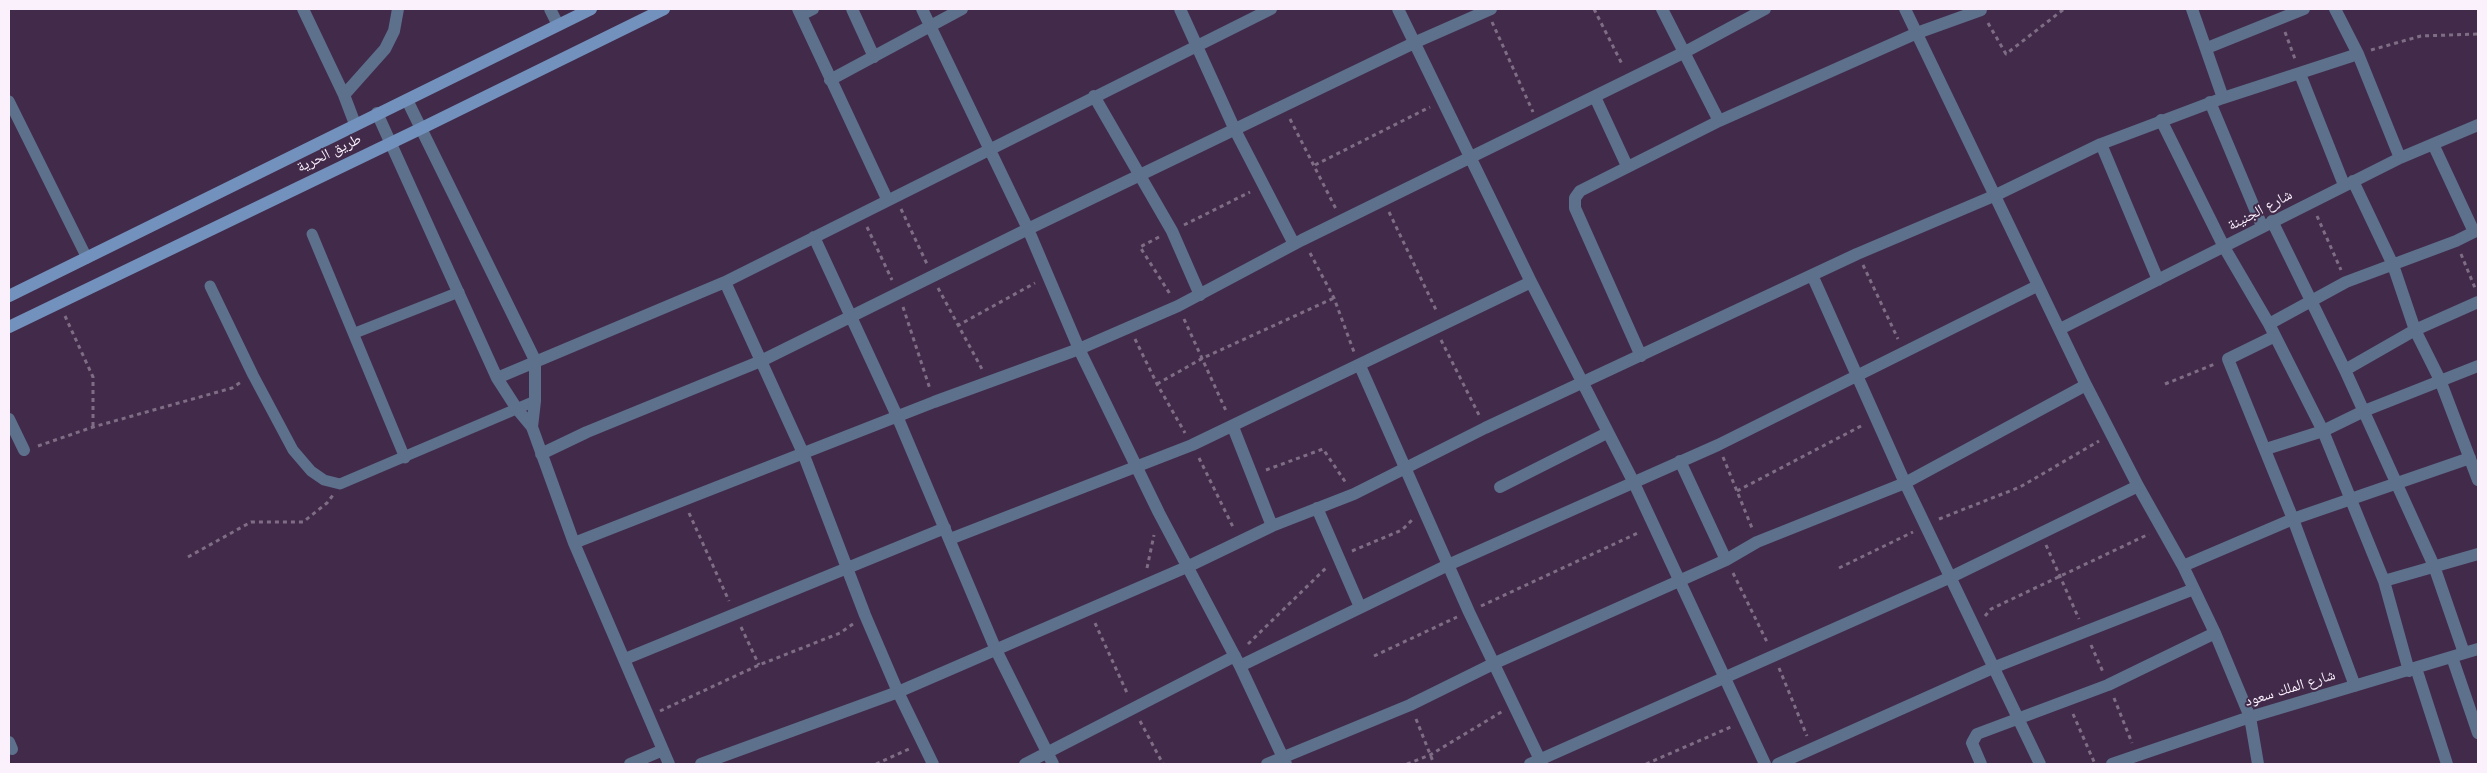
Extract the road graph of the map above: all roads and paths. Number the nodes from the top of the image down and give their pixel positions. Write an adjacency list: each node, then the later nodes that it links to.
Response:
1 (304, 9): 38 (street)
2 (398, 9): 38 (street)
3 (550, 9): 25 (street)
4 (591, 9): 25 (main road, طريق الحرية)
5 (664, 9): 53 (main road, طريق الحرية)
6 (813, 9): 23 (street)
7 (852, 9): 34 (street)
8 (922, 9): 26 (street)
9 (962, 9): 26 (street)
10 (1180, 9): 30 (street)
11 (1271, 9): 30 (street)
12 (1398, 9): 29 (street)
13 (1594, 9): 36 (path)
14 (1662, 9): 32 (street)
15 (1765, 9): 32 (street)
16 (1905, 9): 27 (street)
17 (2064, 9): 22 (path)
18 (2192, 9): 31 (street)
19 (2304, 9): 24 (street)
20 (2335, 9): 33 (street)
21 (1489, 10): 29 (street); 50 (path)
22 (1980, 10): 27 (street)
23 (799, 12): 37 (street)
24 (2280, 20): 31 (street); 35 (path)
25 (558, 25): 42 (main road, طريق الحرية)
26 (929, 25): 34 (street); 58 (street)
27 (1918, 33): 49 (street); 66 (street)
28 (2478, 34): 33 (path)
29 (1416, 42): 43 (street); 46 (street)
30 (1198, 46): 39 (street); 54 (street)
31 (2207, 48): 41 (street)
32 (1685, 52): 36 (street); 49 (street)
33 (2358, 54): 35 (street); 60 (street)
34 (874, 57): 37 (street)
35 (2300, 74): 41 (street); 64 (street)
36 (1629, 79): 40 (street)
37 (830, 80): 67 (street)
38 (344, 95): 51 (street)
39 (1094, 96): 58 (street); 63 (street)
40 (1595, 97): 50 (street); 62 (street)
41 (2223, 98): 45 (street)
42 (407, 100): 47 (main road, طريق الحرية); 53 (street)
43 (1444, 100): 59 (street); 61 (path)
44 (9, 101): 82 (lane)
45 (2210, 102): 48 (street); 72 (street)
46 (1284, 107): 54 (street); 61 (path)
47 (377, 113): 51 (main road, طريق الحرية); 55 (street)
48 (2161, 120): 56 (street); 80 (street)
49 (1719, 121): 62 (street)
50 (1538, 123): 59 (street)
51 (355, 124): 82 (main road, طريق الحرية)
52 (2478, 127): 57 (street, شارع الجنينة)
53 (422, 128): 55 (main road, طريق الحرية); 118 (street)
54 (1235, 130): 63 (street); 65 (street)
55 (390, 142): 93 (street); 100 (main road, طريق الحرية)
56 (2100, 144): 66 (street); 87 (street)
57 (2433, 144): 60 (street, شارع الجنينة); 75 (street)
58 (990, 148): 67 (street); 73 (street)
59 (1471, 157): 68 (street); 89 (street)
60 (2400, 158): 64 (street, شارع الجنينة)
61 (1314, 165): 71 (path)
62 (1627, 166): 115 (street)
63 (1140, 177): 73 (street); 74 (street)
64 (2348, 183): 69 (street, شارع الجنينة); 83 (street)
65 (1264, 185): 74 (path); 79 (street)
66 (1996, 195): 81 (street); 92 (street)
67 (891, 197): 70 (street); 86 (path)
68 (1383, 200): 71 (street); 106 (path)
69 (2311, 202): 72 (street, شارع الجنينة); 90 (path)
70 (860, 213): 77 (street); 94 (path)
71 (1341, 220): 79 (street)
72 (2267, 224): 80 (street, شارع الجنينة); 99 (street)
73 (1028, 229): 85 (street); 86 (street)
74 (1172, 231): 95 (street); 102 (path)
75 (2476, 231): 78 (street)
76 (312, 234): 111 (lane)
77 (814, 237): 88 (street); 103 (street)
78 (2456, 241): 83 (street); 96 (path)
79 (1298, 242): 95 (street); 98 (path)
80 (2224, 247): 87 (street, شارع الجنينة); 104 (street)
81 (1857, 254): 84 (street); 114 (path)
82 (87, 258): 97 (main road, طريق الحرية)
83 (2393, 265): 90 (street); 110 (street)
84 (1812, 275): 115 (street); 124 (street)
85 (1047, 276): 105 (path); 113 (street)
86 (933, 278): 94 (street); 105 (path)
87 (2158, 280): 109 (street, شارع الجنينة)
88 (725, 282): 118 (street); 119 (street)
89 (1532, 282): 106 (street); 129 (street)
90 (2346, 282): 99 (street)
91 (210, 286): 123 (lane)
92 (2037, 286): 109 (street); 114 (street)
93 (459, 292): 111 (lane); 125 (street)
94 (899, 294): 103 (street); 133 (path)
95 (1200, 295): 102 (street)
96 (2478, 295)
97 (9, 296)
98 (1334, 298): 116 (path); 120 (path)
99 (2312, 301): 104 (street); 122 (street)
100 (58, 302): 107 (main road, طريق الحرية); 139 (path)
101 (2478, 302): 110 (street)
102 (1178, 306): 108 (street); 116 (path)
103 (852, 316): 119 (street); 136 (street)
104 (2269, 324): 112 (street)
105 (957, 326): 127 (path)
106 (1439, 326): 120 (street); 142 (path)
107 (9, 327)
108 (1129, 327): 113 (street); 128 (path)
109 (2060, 329): 131 (street)
110 (2415, 330): 122 (street); 126 (street)
111 (355, 333): 152 (lane)
112 (2275, 336): 117 (street); 143 (street)
113 (1079, 349): 127 (street); 155 (street)
114 (1904, 351): 124 (street)
115 (1641, 356): 129 (street)
116 (1203, 358): 128 (path); 141 (path)
117 (2228, 359): 130 (path); 149 (street)
118 (535, 360): 125 (street); 132 (street)
119 (761, 361): 150 (street); 151 (street)
120 (1360, 366): 141 (street); 156 (street)
121 (2478, 366): 126 (street)
122 (2345, 370): 135 (street)
123 (253, 375): 139 (path); 162 (lane)
124 (1857, 376): 137 (street); 147 (street)
125 (497, 378): 134 (street)
126 (2440, 380): 135 (street); 153 (street)
127 (989, 382): 133 (street)
128 (1157, 384): 146 (path)
129 (1583, 384): 142 (street); 144 (street)
130 (2165, 384)
131 (2086, 385): 145 (street); 161 (street)
132 (535, 401): 134 (lane); 140 (street)
133 (934, 402): 136 (street)
134 (517, 409): 140 (street); 152 (lane)
135 (2364, 411): 143 (street); 160 (street)
136 (897, 416): 150 (street); 177 (street)
137 (1875, 419): 161 (street); 165 (path)
138 (9, 420): 148 (street)
139 (93, 427): 148 (path)
140 (532, 427): 151 (street)
141 (1233, 427): 146 (street); 157 (street)
142 (1486, 428): 156 (street)
143 (2322, 431): 149 (street); 168 (street)
144 (1607, 433): 159 (street); 164 (street)
145 (2111, 434): 163 (street); 175 (path)
146 (1192, 445): 155 (street); 179 (path)
147 (1718, 445): 154 (street); 165 (path)
148 (24, 450)
149 (2266, 450): 172 (street)
150 (803, 453): 167 (street); 190 (street)
151 (541, 454): 181 (street)
152 (405, 458): 162 (lane)
153 (2470, 458): 158 (street); 160 (street)
154 (1680, 462): 159 (street); 185 (street)
155 (1136, 467): 171 (street); 177 (street)
156 (1404, 468): 166 (street); 170 (street)
157 (1252, 475): 166 (path); 173 (street)
158 (2478, 480)
159 (1633, 481): 174 (street); 186 (street)
160 (2396, 482): 168 (street); 189 (street)
161 (1904, 483): 175 (street); 180 (street)
162 (340, 484): 183 (path)
163 (2138, 486): 176 (street); 178 (street)
164 (1500, 487)
165 (1737, 491): 180 (path)
166 (1354, 494): 169 (street)
167 (682, 499): 181 (street); 201 (path)
168 (2350, 499): 172 (street); 195 (street)
169 (1318, 508): 173 (street); 184 (street)
170 (1421, 509): 184 (path); 186 (street)
171 (1159, 513): 187 (street); 196 (path)
172 (2293, 519): 188 (street); 219 (street)
173 (1272, 526): 179 (street)
174 (1652, 526): 194 (street); 200 (path)
175 (1925, 526): 191 (path); 192 (street)
176 (2161, 528): 188 (street); 193 (path)
177 (947, 533): 190 (street); 207 (street)
178 (2041, 533): 192 (street); 193 (path)
179 (1240, 541): 187 (street)
180 (1757, 542): 185 (street)
181 (574, 543): 211 (street)
182 (2478, 554): 189 (street)
183 (188, 557)
184 (1337, 557): 198 (street); 212 (path)
185 (1726, 560): 194 (street); 210 (path)
186 (1448, 565): 198 (street); 200 (street)
187 (1189, 566): 196 (street); 212 (street)
188 (2183, 566): 197 (street)
189 (2434, 566): 195 (street); 208 (street)
190 (848, 568): 201 (street); 202 (street)
191 (1839, 568)
192 (1950, 577): 203 (street); 210 (street)
193 (2059, 578): 203 (path); 204 (path)
194 (1680, 581): 213 (street); 217 (street)
195 (2384, 581): 216 (street)
196 (1142, 586): 199 (street)
197 (2194, 589): 204 (street); 205 (street)
198 (1360, 606): 212 (street)
199 (1088, 609): 207 (street); 224 (path)
200 (1469, 612): 209 (path); 213 (street)
201 (735, 613): 211 (street); 214 (path)
202 (865, 615): 214 (path); 220 (street)
203 (1974, 628): 215 (street)
204 (2085, 632): 215 (street); 218 (path)
205 (2215, 633): 218 (street); 226 (street)
206 (2478, 649): 208 (street, شارع الملك سعود)
207 (996, 650): 220 (street); 233 (street)
208 (2458, 655): 216 (street, شارع الملك سعود); 229 (street)
209 (1374, 656)
210 (1774, 656): 217 (street); 232 (path)
211 (625, 659): 225 (street)
212 (1238, 661): 224 (street); 236 (street)
213 (1495, 663): 222 (street); 223 (street)
214 (759, 665): 225 (path)
215 (1995, 667): 227 (street); 232 (street)
216 (2413, 669): 219 (street, شارع الملك سعود); 257 (street)
217 (1725, 676): 228 (street); 237 (street)
218 (2108, 684): 221 (street); 235 (path)
219 (2355, 686): 226 (street, شارع الملك سعود)
220 (898, 692): 230 (street); 241 (street)
221 (2066, 699): 227 (street); 255 (path)
222 (1410, 705): 234 (path); 236 (street)
223 (1514, 705): 234 (path); 237 (street)
224 (1134, 709): 233 (street); 246 (path)
225 (648, 716): 231 (street)
226 (2250, 717): 235 (street, شارع الملك سعود); 256 (street)
227 (2020, 719): 253 (street); 254 (street)
228 (1745, 721): 250 (path); 251 (street)
229 (2478, 734)
230 (923, 742): 242 (path); 243 (street)
231 (663, 750): 239 (street); 240 (street)
232 (1813, 750): 252 (street)
233 (1048, 752): 244 (street); 245 (street)
234 (1430, 755): 248 (path); 249 (path)
235 (2137, 756): 238 (street, شارع الملك سعود)
236 (1284, 761): 247 (street)
237 (1537, 763)
238 (2120, 763)
239 (630, 764)
240 (669, 764)
241 (701, 764)
242 (876, 764)
243 (933, 764)
244 (1025, 764)
245 (1054, 764)
246 (1164, 764)
247 (1267, 764)
248 (1407, 764)
249 (1434, 764)
250 (1646, 764)
251 (1765, 764)
252 (1778, 764)
253 (1981, 764)
254 (2040, 764)
255 (2095, 764)
256 (2258, 764)
257 (2447, 764)

